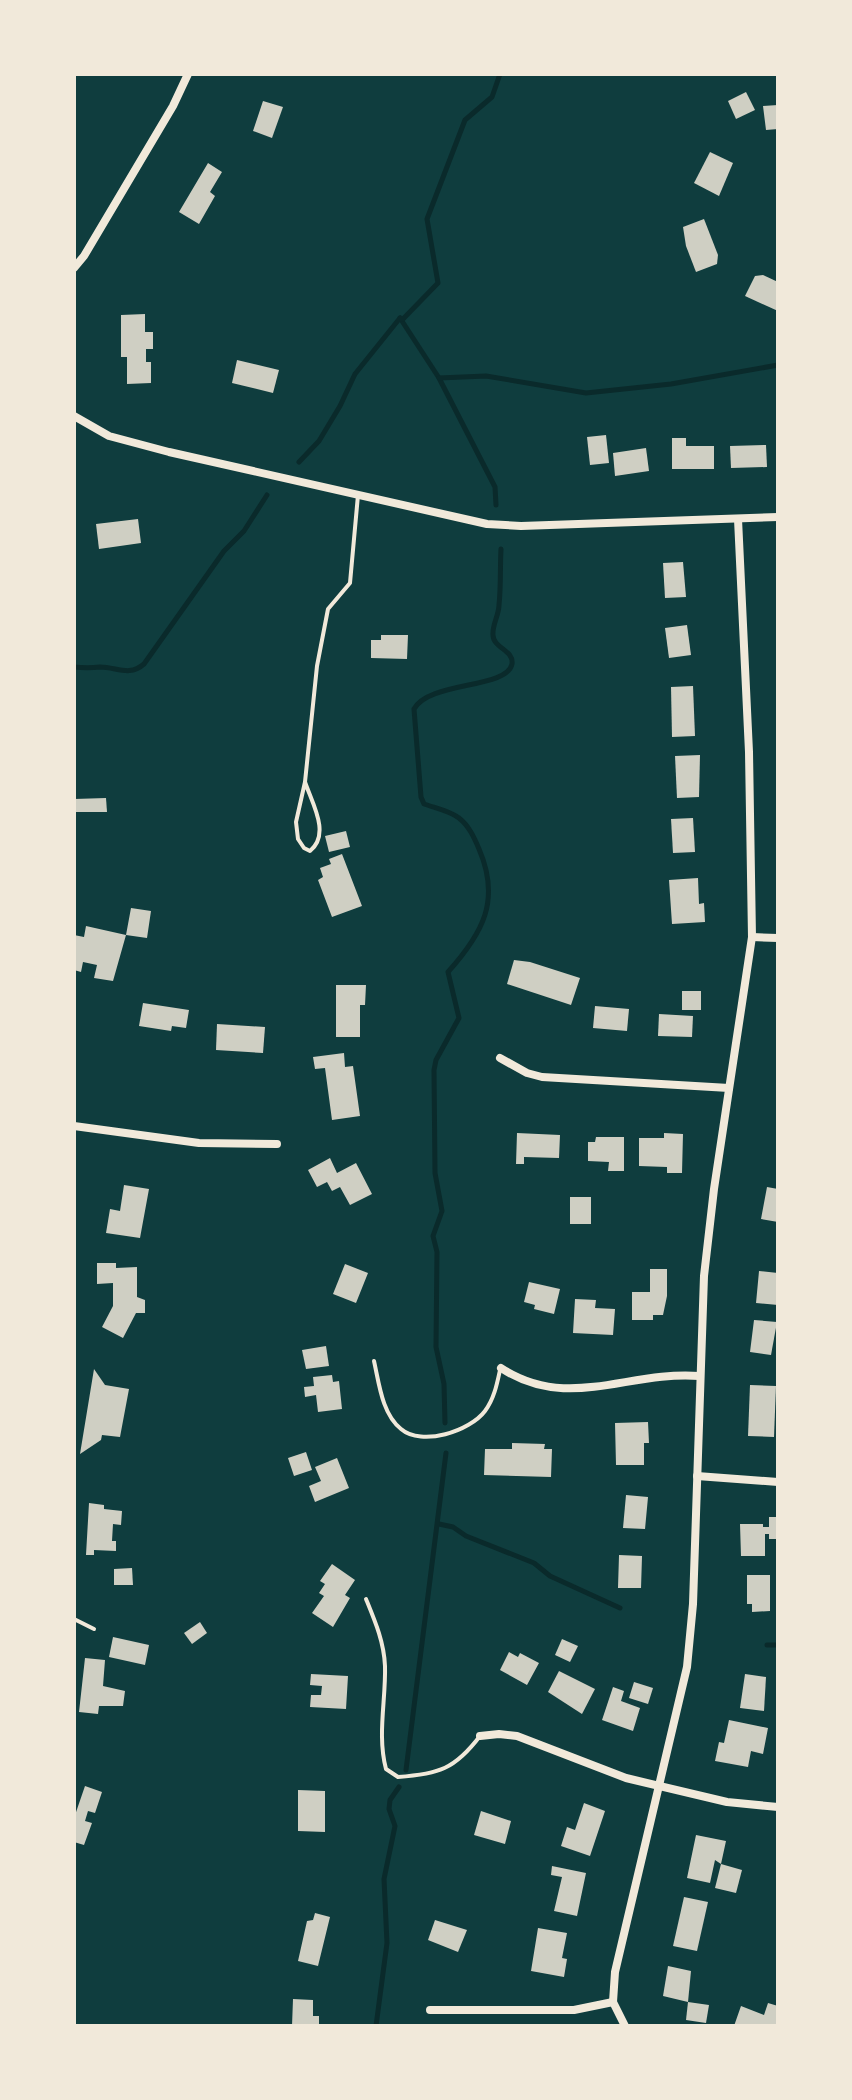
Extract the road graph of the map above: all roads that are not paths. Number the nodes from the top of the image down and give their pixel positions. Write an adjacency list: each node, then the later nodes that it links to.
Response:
1 (188, 74): 2 (street)
2 (74, 268)
3 (74, 416): 4 (street)
4 (358, 495): 6 (street); 7 (lane)
5 (778, 517): 6 (street)
6 (738, 519): 8 (street)
7 (305, 782): 7 (lane)
8 (752, 937): 9 (street); 11 (street)
9 (778, 938)
10 (500, 1058): 11 (street)
11 (729, 1088): 16 (street)
12 (74, 1126): 13 (street)
13 (277, 1144)
14 (374, 1361): 15 (lane)
15 (501, 1368): 16 (street)
16 (700, 1376): 17 (street)
17 (697, 1476): 18 (street); 23 (street)
18 (778, 1482)
19 (366, 1599): 22 (lane)
20 (74, 1619): 21 (lane)
21 (94, 1629)
22 (480, 1736): 23 (street)
23 (660, 1786): 24 (street); 25 (street)
24 (778, 1807)
25 (613, 2002): 26 (street); 27 (street)
26 (430, 2010)
27 (625, 2026)

